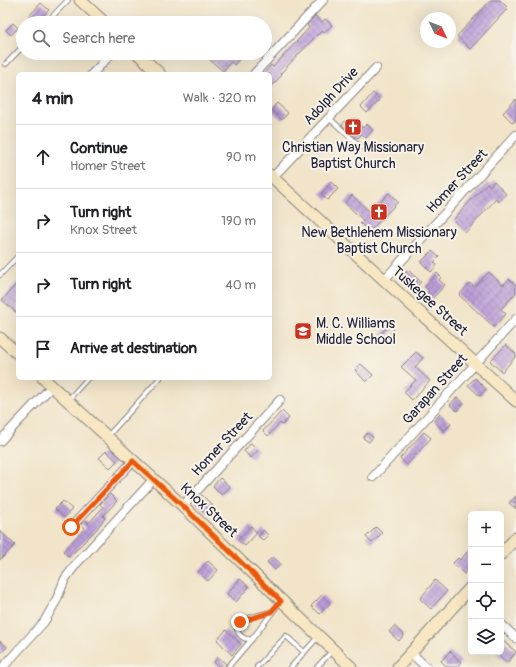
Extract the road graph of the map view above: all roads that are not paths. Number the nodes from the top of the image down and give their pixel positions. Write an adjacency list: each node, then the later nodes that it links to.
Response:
1 (68, 0): 4 (lane)
2 (80, 0): 5 (street)
3 (323, 0): 7 (street)
4 (53, 16)
5 (97, 16)
6 (16, 53): 11 (lane)
7 (272, 55)
8 (105, 60): 13 (street)
9 (145, 60): 14 (street)
10 (267, 60): 15 (street)
11 (6, 64)
12 (376, 68): 16 (street, Adolph Drive)
13 (94, 72)
14 (158, 72)
15 (256, 72)
16 (328, 118): 18 (lane); 19 (street, Adolph Drive)
17 (516, 135): 22 (street, Homer Street)
18 (361, 147)
19 (272, 176): 22 (street, Tuskegee Street)
20 (16, 258): 21 (lane)
21 (0, 275)
22 (384, 280): 26 (street, Tuskegee Street)
23 (516, 319): 26 (street, Garapan Street)
24 (0, 338): 25 (street)
25 (16, 352)
26 (476, 364): 32 (street, Tuskegee Street); 36 (street, Garapan Street)
27 (86, 380): 30 (lane)
28 (158, 380): 33 (lane)
29 (48, 382): 30 (street, Knox Street); 34 (street)
30 (68, 400): 33 (street, Knox Street)
31 (280, 400): 38 (street, Homer Street)
32 (516, 401)
33 (107, 437): 35 (street, Knox Street)
34 (0, 441)
35 (133, 461): 37 (street, Knox Street); 39 (street)
36 (373, 477)
37 (153, 480): 38 (street, Knox Street); 52 (street)
38 (183, 506): 43 (street, Knox Street)
39 (71, 527)
40 (516, 538): 41 (street)
41 (504, 551)
42 (468, 593): 51 (street)
43 (281, 601): 44 (lane); 46 (street, Knox Street)
44 (271, 612): 48 (lane); 48 (lane)
45 (504, 627): 47 (street)
46 (318, 637): 49 (street, Knox Street); 50 (lane)
47 (516, 638)
48 (252, 639): 53 (lane)
49 (333, 650): 56 (lane); 57 (street, Knox Street)
50 (304, 652): 54 (lane); 55 (lane)
51 (411, 653): 58 (street); 59 (street)
52 (3, 667)
53 (228, 667)
54 (257, 667)
55 (291, 667)
56 (317, 667)
57 (351, 667)
58 (398, 667)
59 (426, 667)

